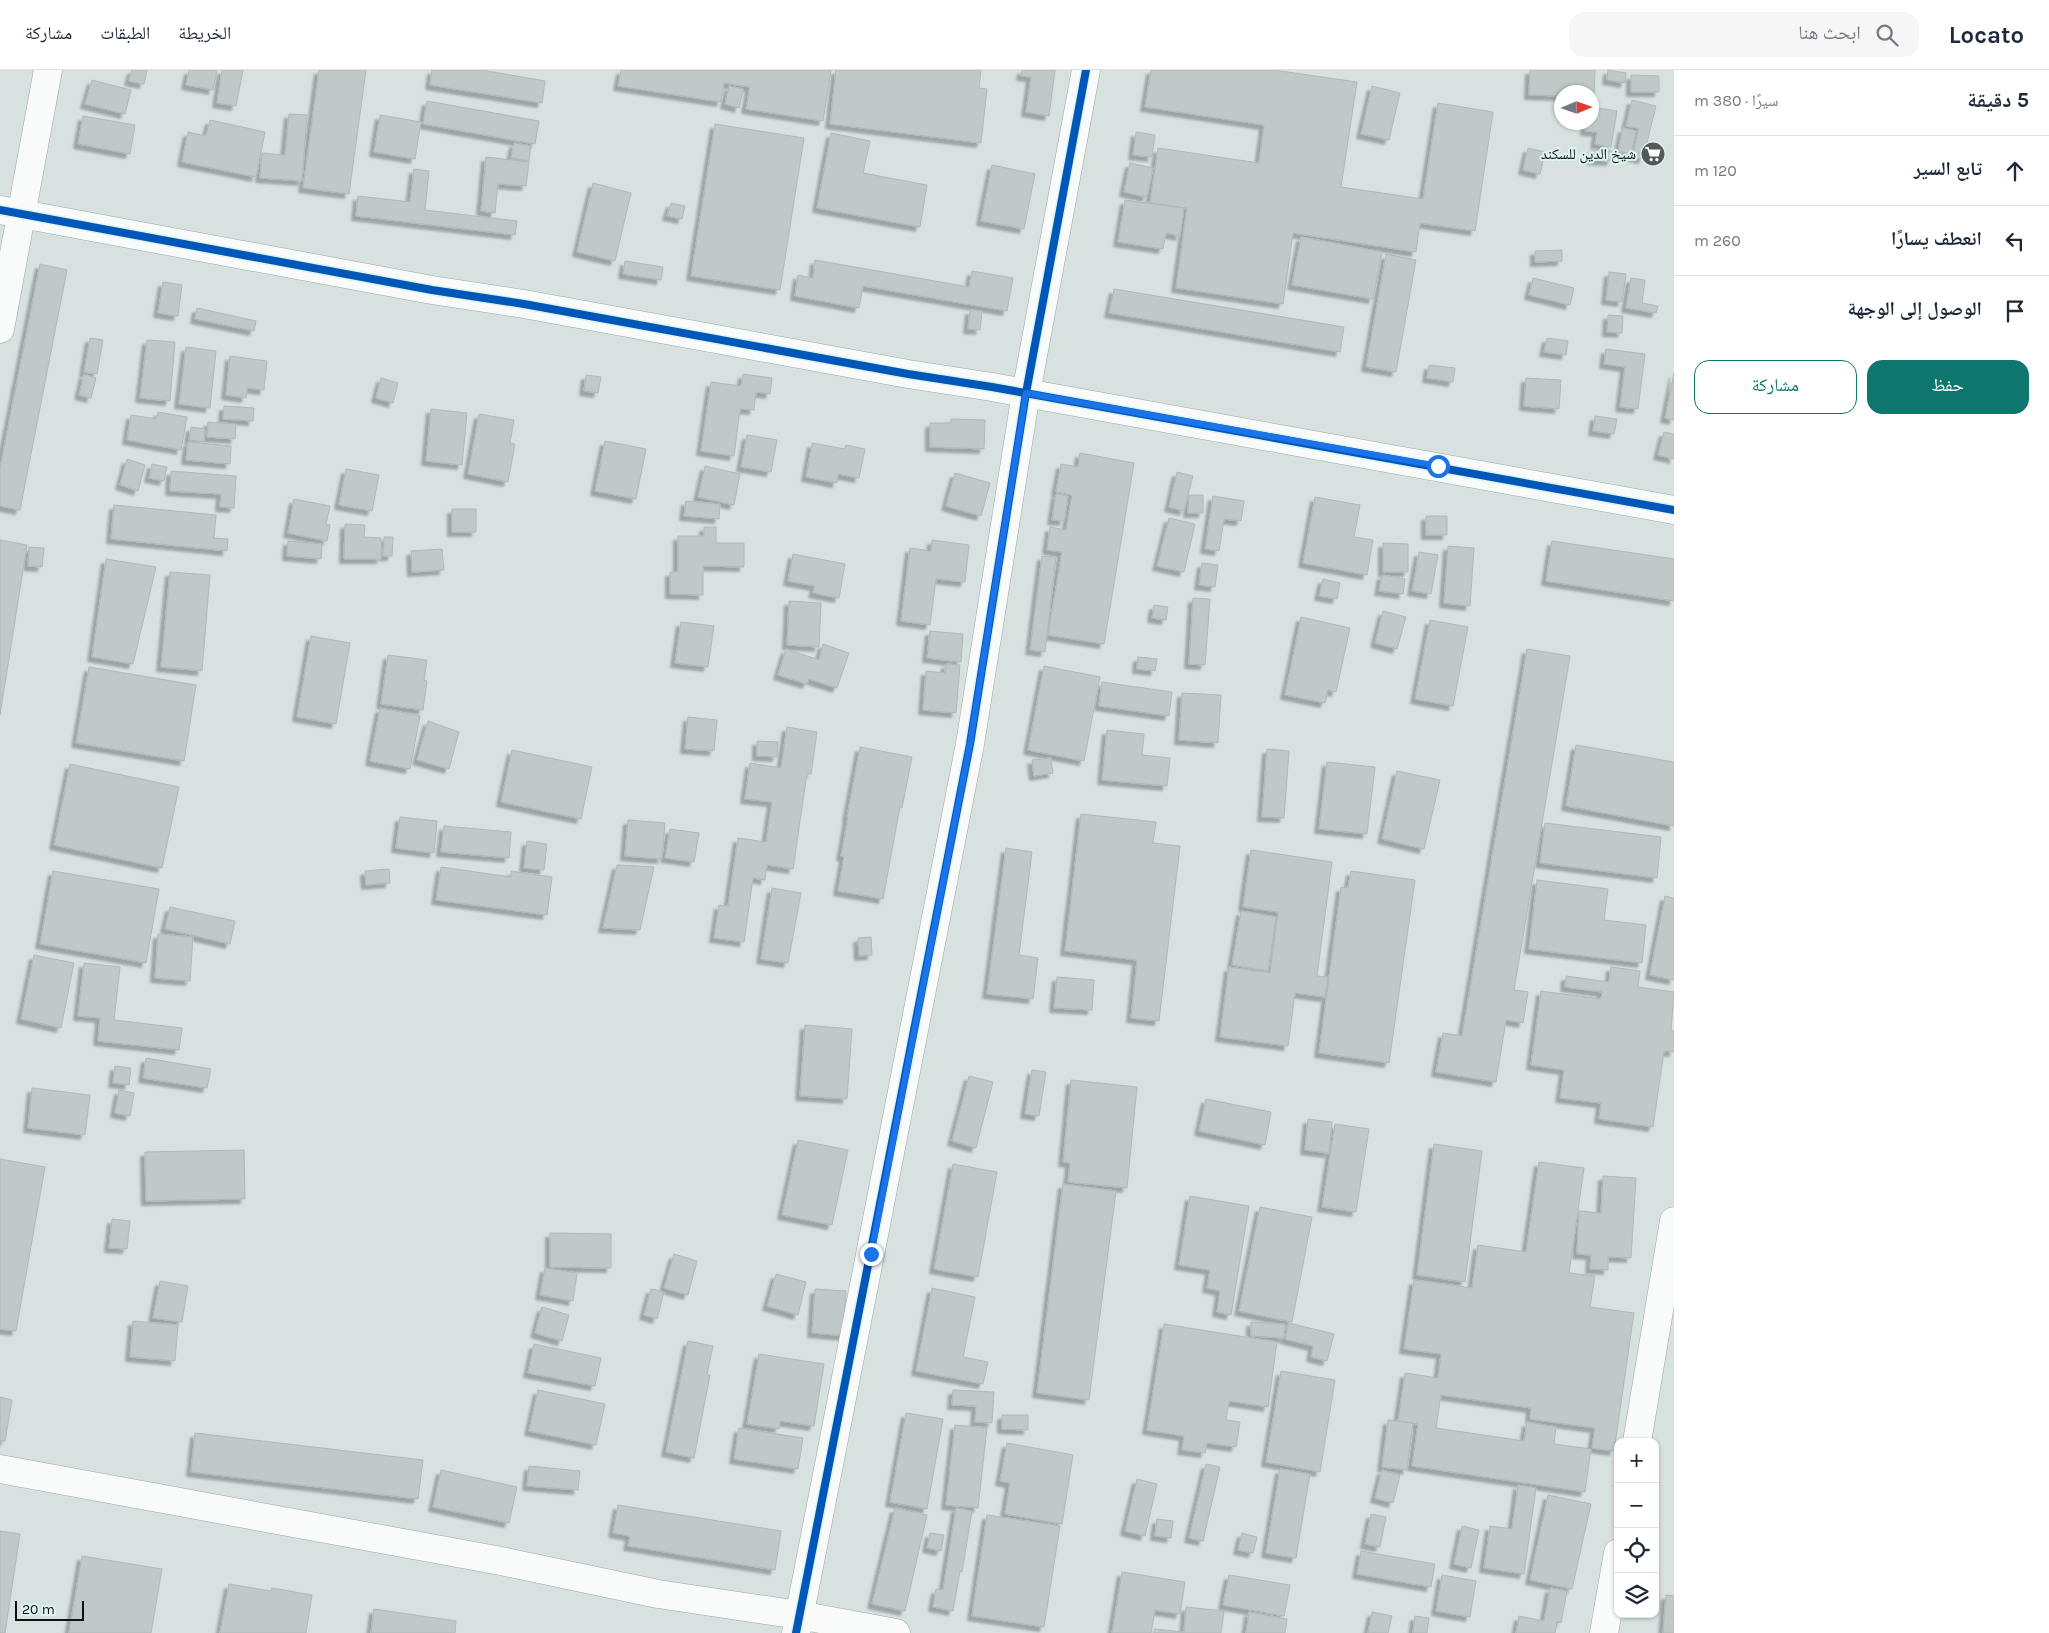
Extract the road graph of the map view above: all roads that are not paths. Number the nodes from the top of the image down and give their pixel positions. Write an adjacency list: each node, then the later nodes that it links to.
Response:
1 (48, 70): 3 (street)
2 (1086, 70): 5 (street)
3 (11, 212): 4 (street); 5 (street)
4 (0, 329)
5 (1026, 393): 6 (street); 11 (street)
6 (1674, 510)
7 (1674, 1221): 8 (street)
8 (1638, 1438)
9 (0, 1469): 11 (street)
10 (1614, 1573): 13 (street)
11 (798, 1624): 12 (street)
12 (896, 1633)
13 (1604, 1633)

